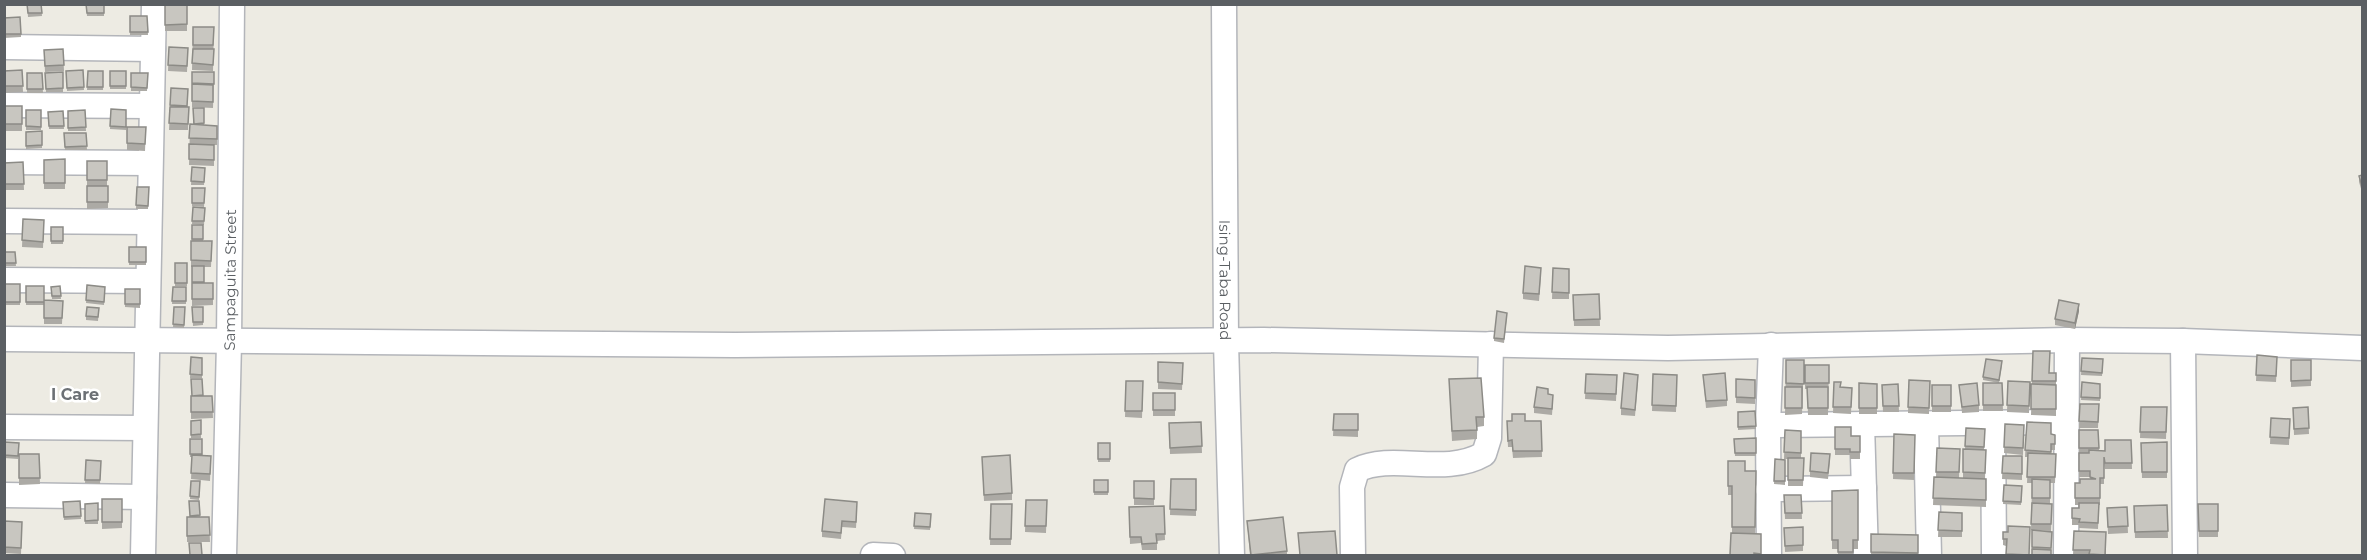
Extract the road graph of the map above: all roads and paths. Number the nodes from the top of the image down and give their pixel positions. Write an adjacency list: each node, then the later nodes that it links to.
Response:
1 (154, 4): 5 (street)
2 (232, 4): 18 (street, Sampaguita Street)
3 (1224, 4): 19 (street, Ising-Taba Road)
4 (4, 46): 5 (street)
5 (153, 49): 7 (street)
6 (4, 105): 7 (street)
7 (151, 106): 9 (street)
8 (4, 162): 9 (street)
9 (150, 163): 11 (street)
10 (4, 221): 11 (street)
11 (150, 222): 13 (street)
12 (4, 280): 13 (street)
13 (147, 281): 17 (street)
14 (4, 339): 17 (street)
15 (2067, 340): 16 (street); 21 (street); 23 (street)
16 (2183, 340): 22 (street); 45 (street)
17 (148, 342): 18 (street); 29 (street)
18 (229, 342): 19 (street); 35 (street, Sampaguita Street)
19 (1226, 342): 20 (street); 38 (street, Ising-Taba Road)
20 (1491, 344): 21 (street); 39 (street)
21 (1771, 345): 27 (street)
22 (2362, 348)
23 (2066, 422): 24 (street); 44 (street)
24 (1993, 423): 26 (street); 43 (street)
25 (1862, 424): 26 (street); 27 (street); 30 (street)
26 (1926, 424): 42 (street)
27 (1768, 425): 31 (street)
28 (4, 426): 29 (street)
29 (145, 428): 33 (street)
30 (1864, 488): 31 (street); 41 (street)
31 (1768, 489): 40 (street)
32 (4, 495): 33 (street)
33 (144, 497): 34 (street)
34 (143, 555)
35 (224, 555)
36 (873, 555): 37 (street)
37 (893, 555)
38 (1232, 555)
39 (1353, 555)
40 (1769, 555)
41 (1866, 555)
42 (1929, 555)
43 (1994, 555)
44 (2066, 555)
45 (2185, 555)

